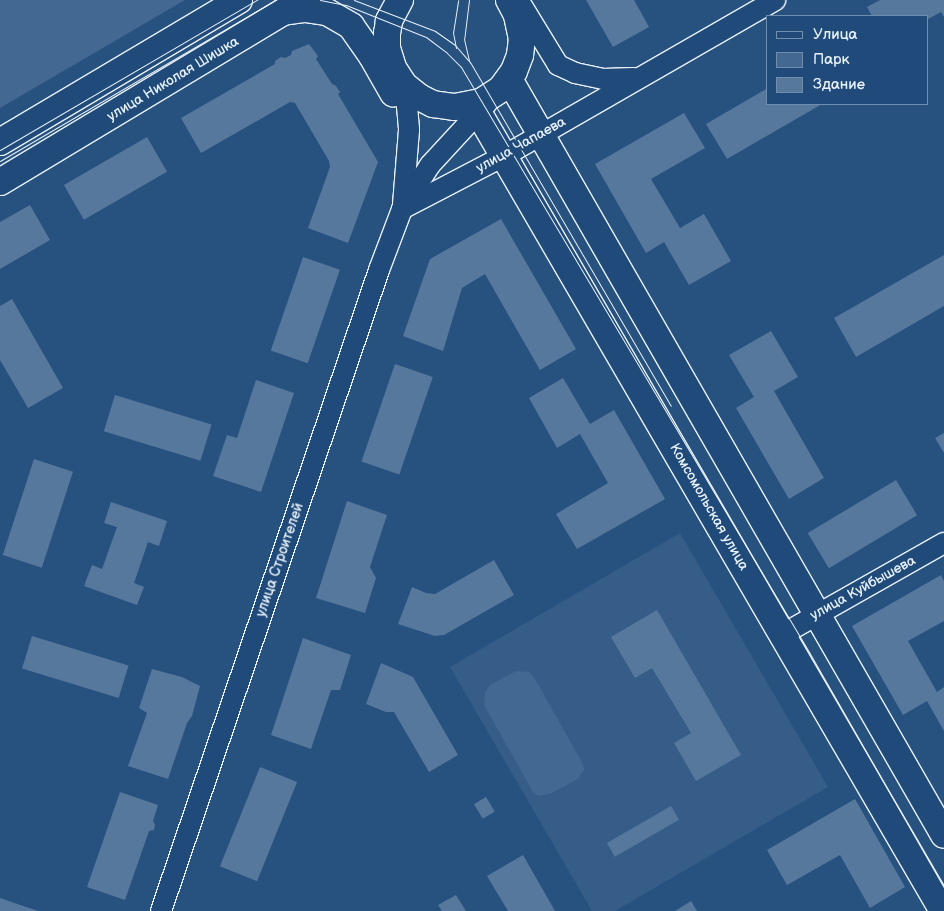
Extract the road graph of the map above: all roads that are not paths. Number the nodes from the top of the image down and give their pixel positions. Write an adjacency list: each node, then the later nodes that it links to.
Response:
1 (239, 0): 10 (main road)
2 (400, 0): 5 (main road)
3 (775, 0): 6 (street, улица Чапаева)
4 (514, 6): 6 (street, улица Чапаева); 7 (main road)
5 (393, 76): 8 (main road, улица Николая Шишка); 12 (main road, улица Николая Шишка); 13 (street, улица Строителей)
6 (639, 77): 9 (street, улица Чапаева)
7 (505, 84): 8 (main road); 9 (main road)
8 (476, 108): 11 (main road, Комсомольская улица); 13 (street, улица Строителей)
9 (541, 134): 11 (street, улица Чапаева); 15 (main road)
10 (0, 142)
11 (504, 156): 13 (street, улица Чапаева); 16 (main road, Комсомольская улица)
12 (0, 182)
13 (402, 209): 18 (street, улица Строителей)
14 (944, 543): 15 (street, улица Куйбышева)
15 (817, 614): 16 (street, улица Куйбышева); 17 (main road)
16 (782, 634): 19 (main road, Комсомольская улица)
17 (944, 834)
18 (160, 911)
19 (943, 911)

